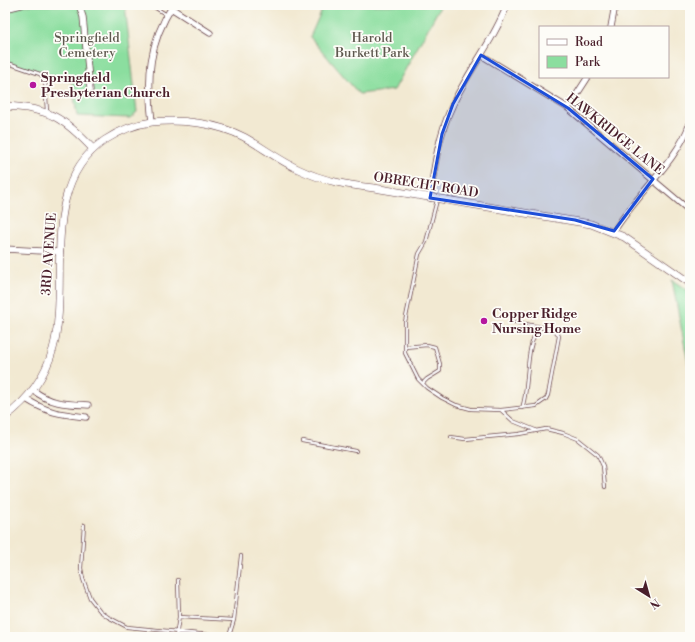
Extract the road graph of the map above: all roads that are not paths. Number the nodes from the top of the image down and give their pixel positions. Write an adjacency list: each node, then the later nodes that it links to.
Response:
1 (21, 5): 7 (street)
2 (79, 5): 14 (street)
3 (151, 5): 8 (lane)
4 (508, 5): 11 (street)
5 (615, 5): 9 (street)
6 (172, 6): 8 (street); 10 (street)
7 (5, 9)
8 (167, 15): 18 (street)
9 (611, 26)
10 (210, 33)
11 (481, 55): 16 (street, HAWKRIDGE LANE); 22 (street)
12 (5, 62): 17 (lane)
13 (587, 78): 16 (street)
14 (90, 90)
15 (5, 106): 17 (street)
16 (568, 108): 21 (street, HAWKRIDGE LANE)
17 (47, 113): 20 (street)
18 (152, 122): 20 (street, 3RD AVENUE); 22 (street, OBRECHT ROAD)
19 (690, 123): 21 (street)
20 (93, 149): 26 (street, 3RD AVENUE)
21 (653, 179): 23 (street, HAWKRIDGE LANE); 24 (street)
22 (434, 198): 24 (street, OBRECHT ROAD); 30 (lane)
23 (690, 211)
24 (614, 231): 27 (street, OBRECHT ROAD)
25 (5, 249): 26 (street)
26 (60, 252): 32 (street, 3RD AVENUE)
27 (690, 283)
28 (511, 321): 29 (lane)
29 (540, 328): 35 (lane); 35 (lane)
30 (405, 347): 31 (lane); 31 (lane)
31 (423, 383): 36 (lane)
32 (33, 390): 33 (street, 3RD AVENUE); 34 (street)
33 (26, 399): 37 (street, 3RD AVENUE); 38 (street)
34 (88, 406)
35 (522, 408): 36 (lane)
36 (501, 410): 39 (lane)
37 (5, 417)
38 (86, 417)
39 (535, 431): 40 (lane); 43 (lane)
40 (451, 437)
41 (302, 441): 42 (lane)
42 (356, 451)
43 (605, 487)
44 (84, 525): 49 (lane)
45 (242, 556): 48 (lane)
46 (178, 580): 47 (lane)
47 (179, 617): 48 (lane); 49 (lane)
48 (234, 620): 50 (lane)
49 (177, 632): 50 (lane); 51 (lane)
50 (230, 636)
51 (176, 637)

